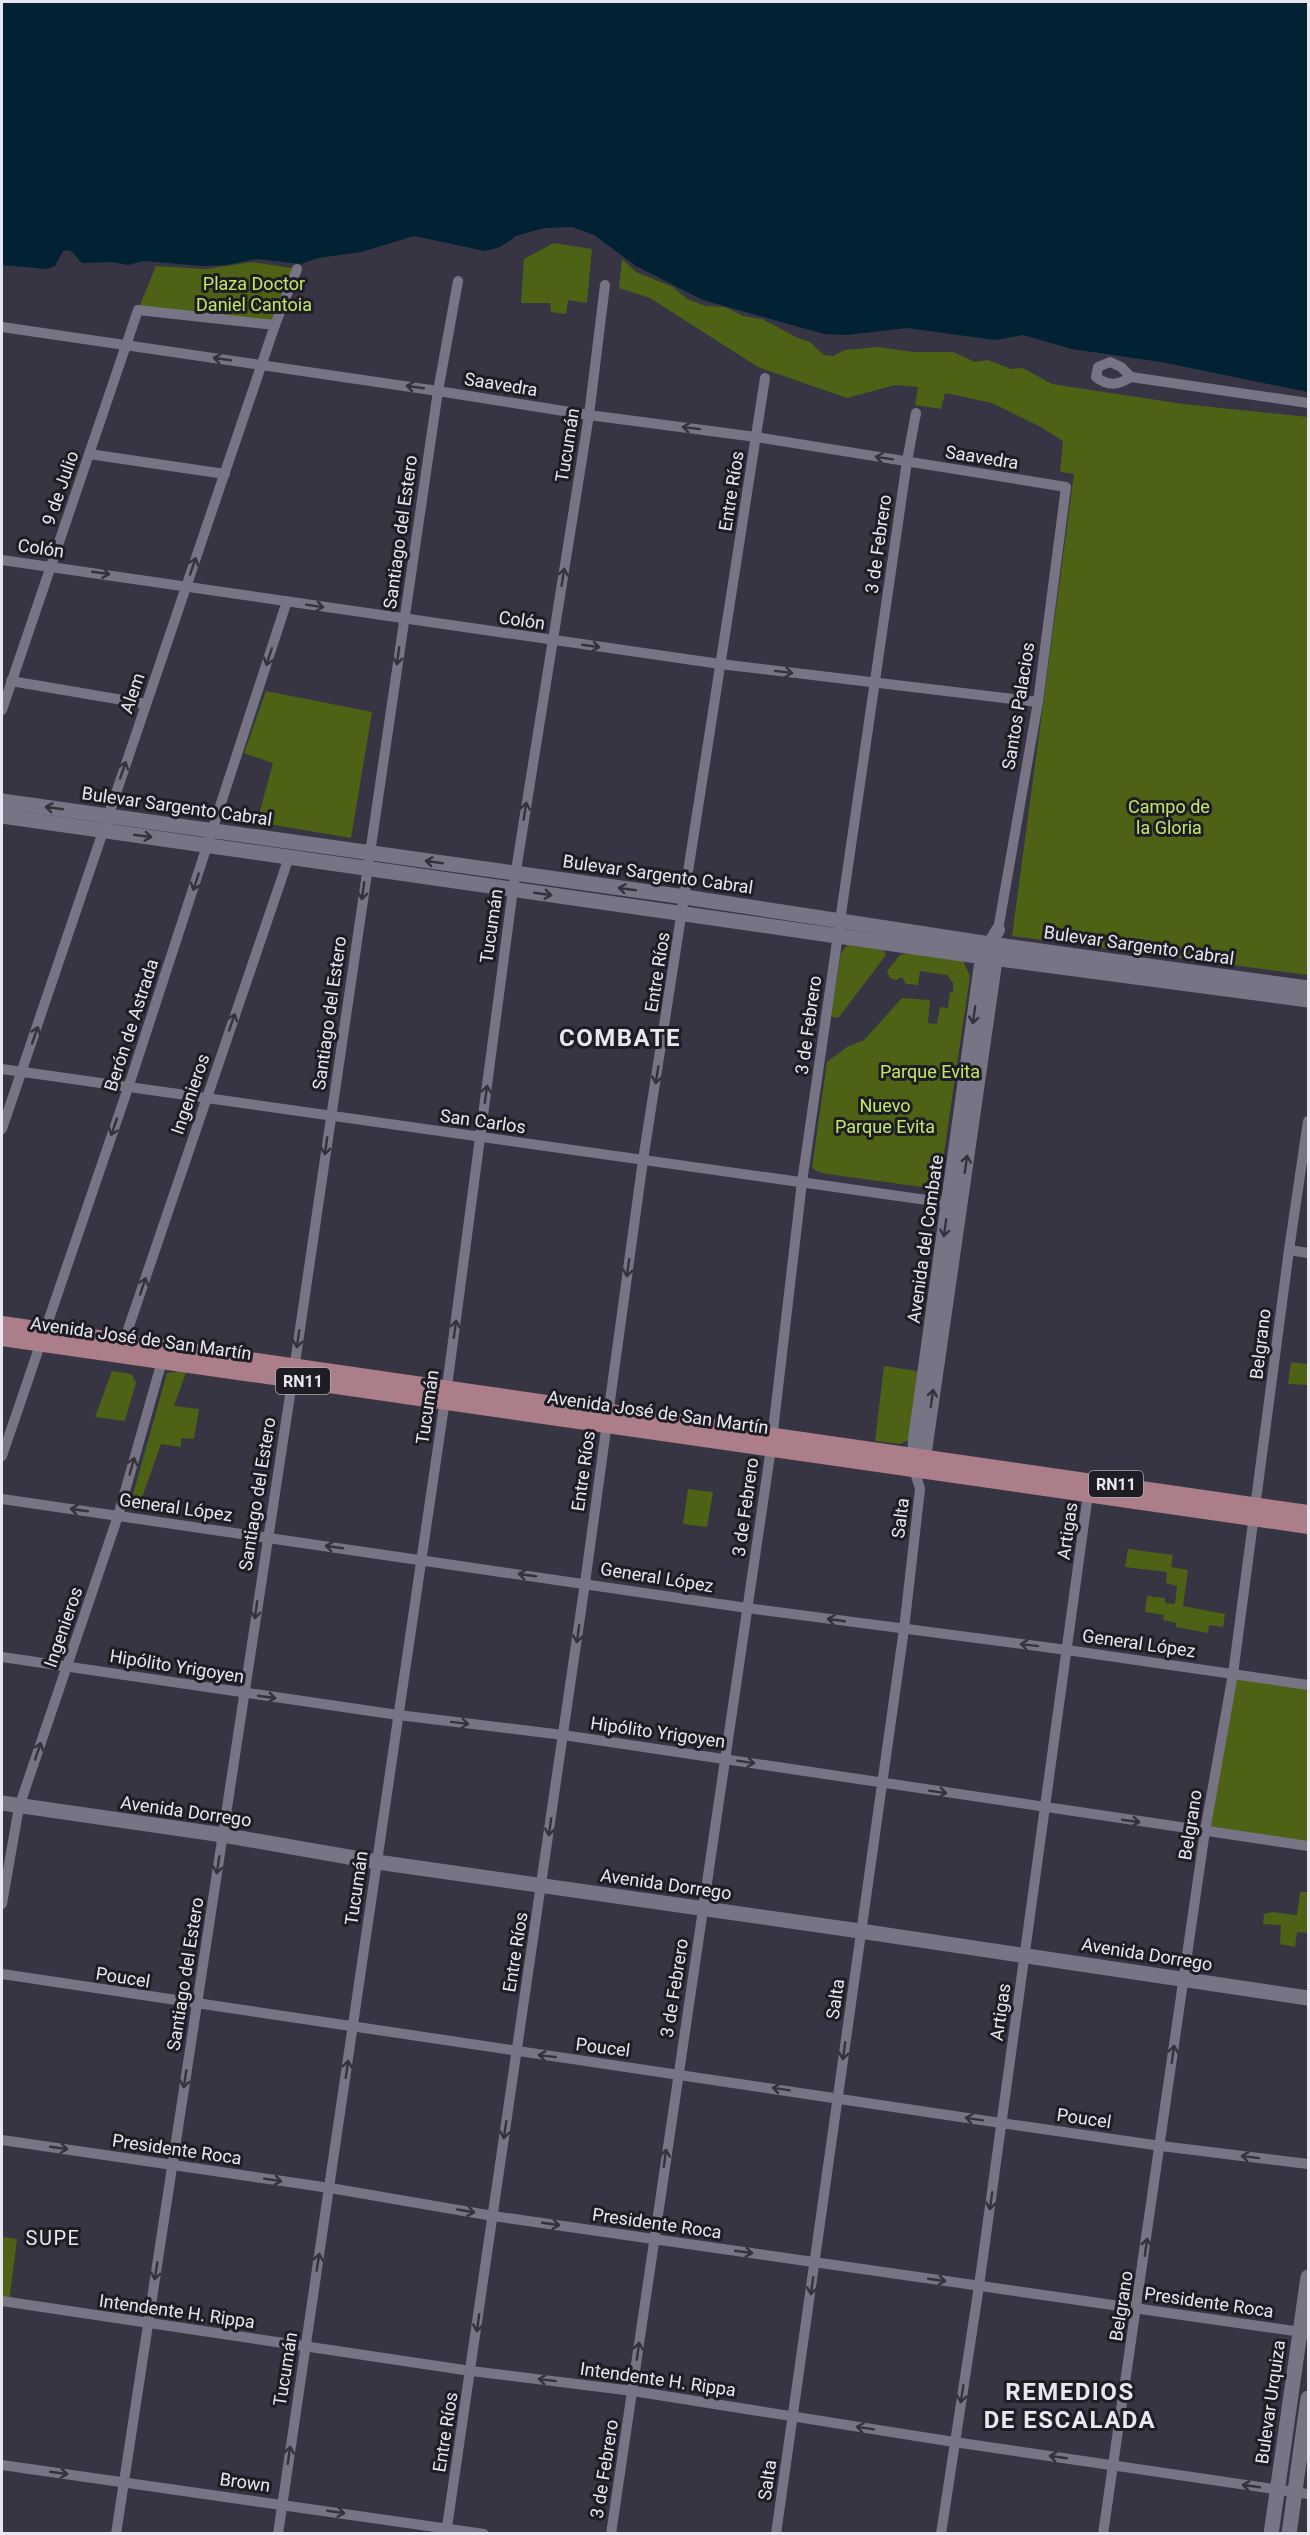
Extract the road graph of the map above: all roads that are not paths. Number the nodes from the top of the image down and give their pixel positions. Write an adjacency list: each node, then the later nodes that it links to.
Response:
1 (297, 269): 4 (street, Alem)
2 (458, 281): 10 (street, Santiago del Estero)
3 (605, 285): 13 (street, Tucumán)
4 (275, 325): 6 (street, 9 de Julio); 7 (street, Alem)
5 (2, 327): 6 (street, Saavedra)
6 (126, 345): 7 (street, Saavedra, one-way to 6); 15 (street, 9 de Julio)
7 (262, 365): 10 (street, Saavedra, one-way to 7); 17 (street, Alem)
8 (1131, 377): 11 (street)
9 (765, 378): 14 (street, Entre Ríos)
10 (438, 391): 13 (street, Saavedra); 23 (street, Santiago del Estero)
11 (1308, 403)
12 (916, 413): 16 (street, 3 de Febrero)
13 (589, 416): 14 (street, Saavedra, one-way to 13); 24 (street, Tucumán, one-way to 13)
14 (756, 437): 16 (street, Saavedra, one-way to 14); 25 (street, Entre Ríos)
15 (89, 454): 17 (street); 20 (street, 9 de Julio)
16 (907, 461): 18 (street, Saavedra); 27 (street, 3 de Febrero)
17 (225, 474): 21 (street, Alem, one-way to 17)
18 (1066, 487): 28 (street, Santos Palacios)
19 (2, 560): 20 (street, Colón)
20 (51, 567): 21 (street, Colón, one-way to 21); 26 (street, 9 de Julio)
21 (187, 585): 22 (street, Colón); 29 (street, Alem)
22 (287, 601): 23 (street, Colón, one-way to 23); 34 (street, Berón de Astrada, one-way to 34)
23 (404, 620): 24 (street, Colón); 35 (street, Santiago del Estero, one-way to 35)
24 (553, 641): 25 (street, Colón, one-way to 25); 38 (street, Tucumán, one-way to 24)
25 (720, 664): 27 (street, Colón, one-way to 27); 40 (street, Entre Ríos)
26 (11, 681): 29 (street); 30 (street, 9 de Julio)
27 (874, 683): 28 (street, Colón); 42 (street, 3 de Febrero)
28 (1038, 702): 43 (street, Santos Palacios)
29 (146, 704): 33 (street, Alem, one-way to 29)
30 (2, 710)
31 (2, 801): 33 (main road, Bulevar Sargento Cabral, one-way to 31)
32 (2, 816): 33 (main road, Bulevar Sargento Cabral)
33 (106, 823): 34 (main road, Bulevar Sargento Cabral); 48 (street, Alem, one-way to 33)
34 (210, 838): 35 (main road, Bulevar Sargento Cabral); 36 (main road, Bulevar Sargento Cabral); 49 (street, Berón de Astrada, one-way to 49)
35 (369, 853): 37 (street, Santiago del Estero); 38 (main road, Bulevar Sargento Cabral, one-way to 35)
36 (289, 857): 37 (main road, Bulevar Sargento Cabral); 50 (street, Ingenieros, one-way to 36)
37 (367, 868): 39 (main road, Bulevar Sargento Cabral); 51 (street, Santiago del Estero, one-way to 51)
38 (515, 873): 39 (street, Tucumán); 40 (main road, Bulevar Sargento Cabral, one-way to 38)
39 (513, 889): 41 (main road, Bulevar Sargento Cabral, one-way to 41); 54 (street, Tucumán, one-way to 39)
40 (685, 897): 41 (street, Entre Ríos); 42 (main road, Bulevar Sargento Cabral)
41 (683, 914): 42 (main road, Bulevar Sargento Cabral); 55 (street, Entre Ríos, one-way to 55)
42 (839, 928): 44 (main road, Bulevar Sargento Cabral); 56 (street, 3 de Febrero)
43 (998, 930): 44 (street, Santos Palacios)
44 (991, 951): 45 (main road, Bulevar Sargento Cabral); 46 (main road, Bulevar Sargento Cabral); 57 (street, Avenida del Combate)
45 (1308, 988)
46 (1308, 1000)
47 (2, 1069): 48 (street, San Carlos)
48 (22, 1072): 49 (street, San Carlos); 53 (street, Alem)
49 (128, 1088): 50 (street, San Carlos); 61 (street, Berón de Astrada, one-way to 61)
50 (205, 1099): 51 (street, San Carlos); 63 (street, Ingenieros, one-way to 50)
51 (331, 1116): 54 (street, San Carlos); 65 (street, Santiago del Estero, one-way to 65)
52 (1308, 1121): 58 (street, Belgrano)
53 (2, 1129)
54 (480, 1137): 55 (street, San Carlos); 66 (street, Tucumán, one-way to 54)
55 (643, 1160): 56 (street, San Carlos); 67 (street, Entre Ríos, one-way to 67)
56 (802, 1182): 57 (street, San Carlos); 68 (street, 3 de Febrero)
57 (954, 1204): 70 (street, Avenida del Combate)
58 (1289, 1250): 59 (street); 73 (street, Belgrano)
59 (1308, 1253)
60 (2, 1324): 61 (main road, Avenida José de San Martín / RN11)
61 (43, 1337): 62 (main road, Avenida José de San Martín / RN11); 63 (main road, Avenida José de San Martín / RN11); 64 (main road, Avenida José de San Martín / RN11); 69 (street, Berón de Astrada)
62 (2, 1338)
63 (124, 1341): 65 (main road, Avenida José de San Martín / RN11)
64 (162, 1361): 65 (main road, Avenida José de San Martín / RN11); 75 (street, Ingenieros, one-way to 64)
65 (293, 1372): 66 (main road, Avenida José de San Martín / RN11); 77 (street, Santiago del Estero)
66 (446, 1394): 67 (main road, Avenida José de San Martín / RN11); 78 (street, Tucumán)
67 (607, 1417): 68 (main road, Avenida José de San Martín / RN11); 79 (street, Entre Ríos)
68 (771, 1441): 70 (main road, Avenida José de San Martín / RN11); 80 (street, 3 de Febrero)
69 (2, 1456)
70 (918, 1462): 71 (main road, Avenida José de San Martín / RN11); 73 (main road, Avenida José de San Martín / RN11); 81 (street, Salta)
71 (1088, 1494): 73 (main road, Avenida José de San Martín / RN11); 82 (street, Artigas)
72 (2, 1499): 75 (street, General López, one-way to 72)
73 (1256, 1512): 74 (main road, Avenida José de San Martín / RN11); 76 (main road, Avenida José de San Martín / RN11); 85 (street, Belgrano)
74 (1308, 1513)
75 (118, 1515): 77 (street, General López); 84 (street, Ingenieros)
76 (1308, 1526)
77 (266, 1537): 78 (street, General López, one-way to 77); 87 (street, Santiago del Estero, one-way to 87)
78 (422, 1559): 79 (street, General López, one-way to 78); 88 (street, Tucumán)
79 (585, 1583): 80 (street, General López); 89 (street, Entre Ríos, one-way to 89)
80 (747, 1608): 81 (street, General López, one-way to 80); 90 (street, 3 de Febrero)
81 (904, 1629): 82 (street, General López, one-way to 81); 91 (street, Salta)
82 (1067, 1650): 85 (street, General López); 95 (street, Artigas)
83 (2, 1657): 84 (street, Hipólito Yrigoyen)
84 (67, 1665): 87 (street, Hipólito Yrigoyen); 94 (street, Ingenieros, one-way to 84)
85 (1233, 1674): 86 (street, General López); 96 (street, Belgrano)
86 (1308, 1685)
87 (244, 1693): 88 (street, Hipólito Yrigoyen, one-way to 88); 97 (street, Santiago del Estero)
88 (398, 1715): 89 (street, Hipólito Yrigoyen, one-way to 89); 99 (street, Tucumán)
89 (563, 1735): 90 (street, Hipólito Yrigoyen); 100 (street, Entre Ríos, one-way to 100)
90 (724, 1759): 91 (street, Hipólito Yrigoyen, one-way to 91); 102 (street, 3 de Febrero)
91 (882, 1783): 95 (street, Hipólito Yrigoyen, one-way to 95); 103 (street, Salta)
92 (2, 1791): 94 (main road)
93 (2, 1803): 94 (main road, Avenida Dorrego)
94 (19, 1807): 97 (main road, Avenida Dorrego); 101 (street, Ingenieros)
95 (1046, 1808): 96 (street, Hipólito Yrigoyen, one-way to 96); 104 (street, Artigas)
96 (1205, 1831): 98 (street, Hipólito Yrigoyen); 106 (street, Belgrano)
97 (223, 1835): 99 (main road, Avenida Dorrego); 108 (street, Santiago del Estero, one-way to 108)
98 (1308, 1846)
99 (377, 1862): 100 (main road, Avenida Dorrego); 109 (street, Tucumán)
100 (541, 1885): 102 (main road, Avenida Dorrego); 110 (street, Entre Ríos)
101 (2, 1904)
102 (702, 1909): 103 (main road, Avenida Dorrego); 111 (street, 3 de Febrero)
103 (860, 1931): 104 (main road, Avenida Dorrego); 112 (street, Salta, one-way to 112)
104 (1025, 1956): 106 (main road, Avenida Dorrego); 113 (street, Artigas)
105 (2, 1974): 108 (street, Poucel)
106 (1183, 1980): 107 (main road, Avenida Dorrego); 115 (street, Belgrano, one-way to 106)
107 (1308, 1998)
108 (196, 2005): 109 (street, Poucel); 117 (street, Santiago del Estero, one-way to 117)
109 (353, 2027): 110 (street, Poucel); 118 (street, Tucumán, one-way to 109)
110 (516, 2052): 111 (street, Poucel, one-way to 110); 119 (street, Entre Ríos, one-way to 119)
111 (678, 2073): 112 (street, Poucel, one-way to 111); 120 (street, 3 de Febrero, one-way to 111)
112 (838, 2098): 113 (street, Poucel, one-way to 112); 121 (street, Salta)
113 (1001, 2123): 115 (street, Poucel); 123 (street, Artigas, one-way to 123)
114 (2, 2140): 117 (street, Presidente Roca, one-way to 117)
115 (1161, 2146): 116 (street, Poucel, one-way to 115); 125 (street, Belgrano, one-way to 115)
116 (1308, 2164)
117 (172, 2165): 118 (street, Presidente Roca, one-way to 118); 126 (street, Santiago del Estero, one-way to 126)
118 (330, 2188): 119 (street, Presidente Roca, one-way to 119); 128 (street, Tucumán, one-way to 118)
119 (493, 2216): 120 (street, Presidente Roca, one-way to 120); 129 (street, Entre Ríos, one-way to 129)
120 (654, 2239): 121 (street, Presidente Roca, one-way to 121); 130 (street, 3 de Febrero, one-way to 120)
121 (815, 2262): 123 (street, Presidente Roca, one-way to 123); 132 (street, Salta, one-way to 132)
122 (1308, 2277): 127 (main road, Bulevar Urquiza)
123 (979, 2286): 125 (street, Presidente Roca); 133 (street, Artigas, one-way to 133)
124 (2, 2301): 126 (street, Intendente H. Rippa)
125 (1137, 2308): 127 (street, Presidente Roca); 135 (street, Belgrano)
126 (148, 2324): 128 (street, Intendente H. Rippa); 136 (street, Santiago del Estero)
127 (1304, 2333): 137 (main road, Bulevar Urquiza)
128 (305, 2346): 129 (street, Intendente H. Rippa); 139 (street, Tucumán, one-way to 128)
129 (471, 2371): 130 (street, Intendente H. Rippa, one-way to 129); 140 (street, Entre Ríos)
130 (633, 2391): 132 (street, Intendente H. Rippa); 144 (street, 3 de Febrero)
131 (1308, 2398): 138 (main road, Bulevar Urquiza)
132 (794, 2416): 133 (street, Intendente H. Rippa, one-way to 132); 145 (street, Salta)
133 (954, 2442): 135 (street, Intendente H. Rippa, one-way to 133); 146 (street, Artigas)
134 (2, 2464): 136 (street, Brown, one-way to 136)
135 (1113, 2466): 137 (street, Intendente H. Rippa, one-way to 135); 147 (street, Belgrano)
136 (124, 2482): 139 (street, Brown); 141 (street, Santiago del Estero)
137 (1277, 2490): 138 (street, Intendente H. Rippa); 148 (main road, Bulevar Urquiza)
138 (1302, 2493): 149 (main road, Bulevar Urquiza)
139 (282, 2504): 140 (street, Brown, one-way to 140); 142 (street, Tucumán)
140 (447, 2531): 143 (street, Brown)
141 (116, 2534)
142 (278, 2534)
143 (484, 2534)
144 (611, 2534)
145 (776, 2534)
146 (941, 2534)
147 (1103, 2534)
148 (1271, 2534)
149 (1289, 2534)

